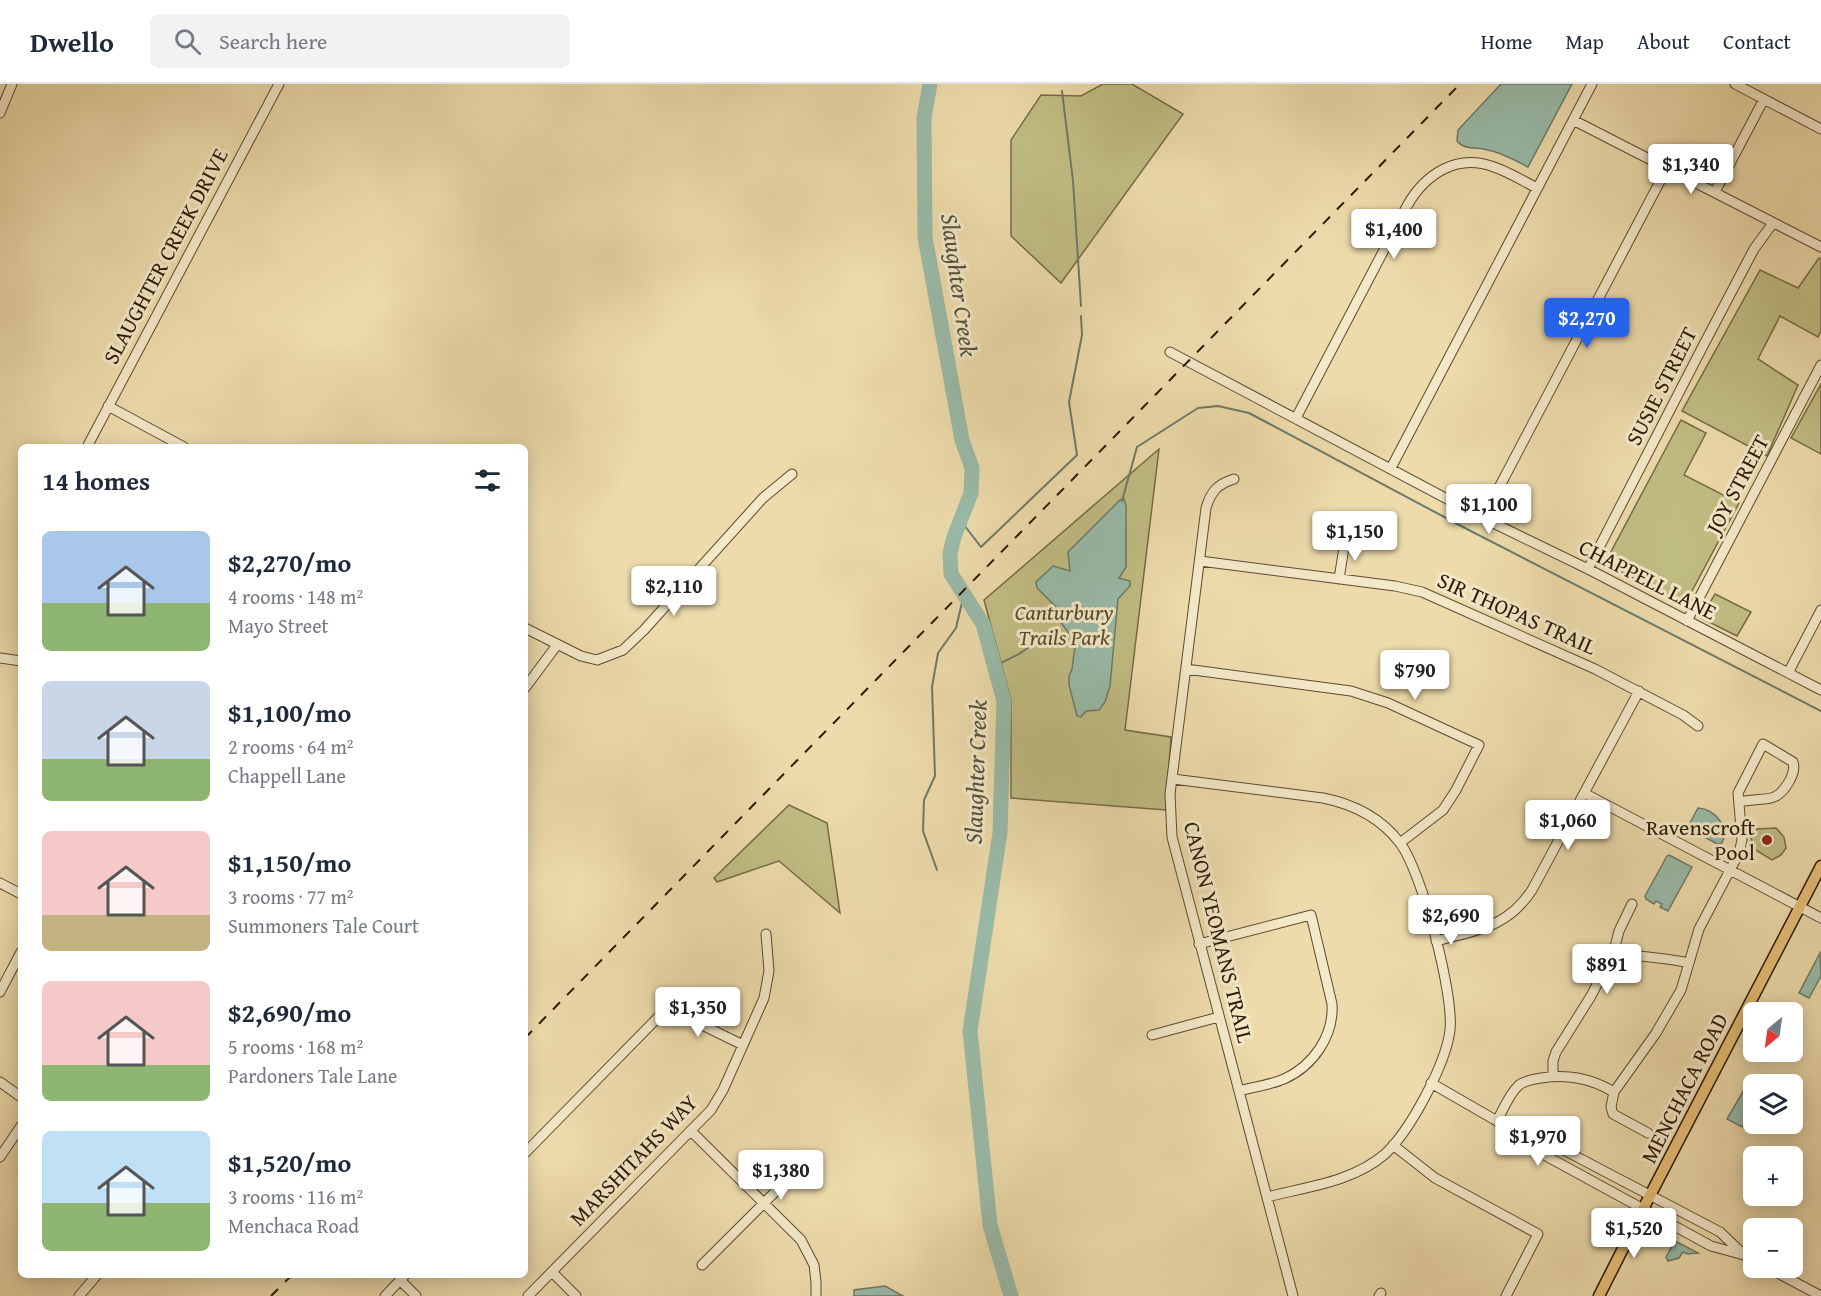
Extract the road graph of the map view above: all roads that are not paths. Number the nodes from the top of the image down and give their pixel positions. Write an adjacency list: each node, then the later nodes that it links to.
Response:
1 (12, 84): 6 (street)
2 (279, 84): 16 (street, SLAUGHTER CREEK DRIVE)
3 (1592, 84): 7 (street)
4 (1735, 84): 5 (street)
5 (1764, 99): 8 (street); 11 (street)
6 (0, 113)
7 (1574, 120): 9 (street); 10 (street)
8 (1821, 129)
9 (1667, 168): 11 (street); 23 (street)
10 (1537, 188): 17 (street); 20 (street)
11 (1715, 192): 12 (street)
12 (1773, 223): 13 (street); 26 (street, SUSIE STREET)
13 (1821, 247)
14 (1170, 352): 17 (street, CHAPPELL LANE)
15 (1821, 365): 29 (street, JOY STREET)
16 (108, 406): 18 (street, SLAUGHTER CREEK DRIVE); 19 (street)
17 (1296, 418): 20 (street, CHAPPELL LANE)
18 (89, 444)
19 (178, 444)
20 (1391, 468): 23 (street, CHAPPELL LANE)
21 (792, 474): 31 (street)
22 (1234, 478): 25 (street, CANON YEOMANS TRAIL)
23 (1483, 518): 26 (street, CHAPPELL LANE)
24 (1345, 541): 27 (street)
25 (1200, 561): 27 (street, SIR THOPAS TRAIL); 34 (street, CANON YEOMANS TRAIL)
26 (1588, 569): 29 (street, CHAPPELL LANE)
27 (1339, 579): 38 (street, SIR THOPAS TRAIL)
28 (1821, 610): 35 (street)
29 (1687, 621): 35 (street, CHAPPELL LANE)
30 (528, 630): 31 (street)
31 (557, 645): 36 (street)
32 (0, 658): 33 (street)
33 (18, 661)
34 (1186, 669): 40 (street, CANON YEOMANS TRAIL); 43 (street)
35 (1788, 673): 37 (street, CHAPPELL LANE)
36 (528, 684)
37 (1821, 690)
38 (1639, 691): 39 (street, SIR THOPAS TRAIL); 41 (street)
39 (1698, 726)
40 (1173, 779): 43 (street); 53 (street, CANON YEOMANS TRAIL)
41 (1584, 793): 45 (street); 52 (street)
42 (1740, 802): 42 (street); 45 (street)
43 (1400, 843): 52 (street)
44 (1821, 866): 49 (main road, MENCHACA ROAD)
45 (1730, 871): 49 (street); 56 (street)
46 (0, 883): 47 (street)
47 (18, 892)
48 (1632, 904): 54 (street)
49 (1800, 907): 50 (street); 75 (main road, MENCHACA ROAD)
50 (1821, 918)
51 (766, 934): 60 (street, MARSHITAHS WAY)
52 (1436, 941): 63 (street)
53 (1199, 944): 58 (street, CANON YEOMANS TRAIL); 64 (street)
54 (1614, 951): 56 (street); 61 (street)
55 (18, 958): 57 (street)
56 (1689, 963): 65 (street)
57 (0, 992)
58 (1219, 1017): 59 (street); 64 (street, CANON YEOMANS TRAIL)
59 (1152, 1035)
60 (744, 1045): 69 (street, MARSHITAHS WAY); 72 (street)
61 (1553, 1076): 65 (street); 67 (street)
62 (0, 1082): 66 (street)
63 (1431, 1083): 67 (street); 71 (street)
64 (1239, 1091): 76 (street, CANON YEOMANS TRAIL)
65 (1614, 1092): 70 (street)
66 (18, 1095)
67 (1497, 1121): 75 (street); 78 (street)
68 (18, 1130): 74 (street)
69 (691, 1131): 77 (street); 82 (street, MARSHITAHS WAY)
70 (1648, 1133)
71 (1393, 1145): 76 (street); 93 (street)
72 (528, 1150)
73 (811, 1156): 77 (street)
74 (0, 1157)
75 (1650, 1195): 78 (main road, MENCHACA ROAD); 79 (street)
76 (1267, 1197): 92 (street, CANON YEOMANS TRAIL)
77 (764, 1203): 81 (street); 91 (street)
78 (1643, 1209): 80 (street); 94 (main road, MENCHACA ROAD)
79 (1743, 1254)
80 (1743, 1255)
81 (702, 1265)
82 (552, 1272): 89 (street, MARSHITAHS WAY); 90 (street)
83 (94, 1278): 86 (street)
84 (403, 1278): 87 (street); 88 (street)
85 (1787, 1278): 95 (street)
86 (79, 1296)
87 (384, 1296)
88 (416, 1296)
89 (528, 1296)
90 (576, 1296)
91 (816, 1296)
92 (1293, 1296)
93 (1506, 1296)
94 (1599, 1296)
95 (1821, 1296)

